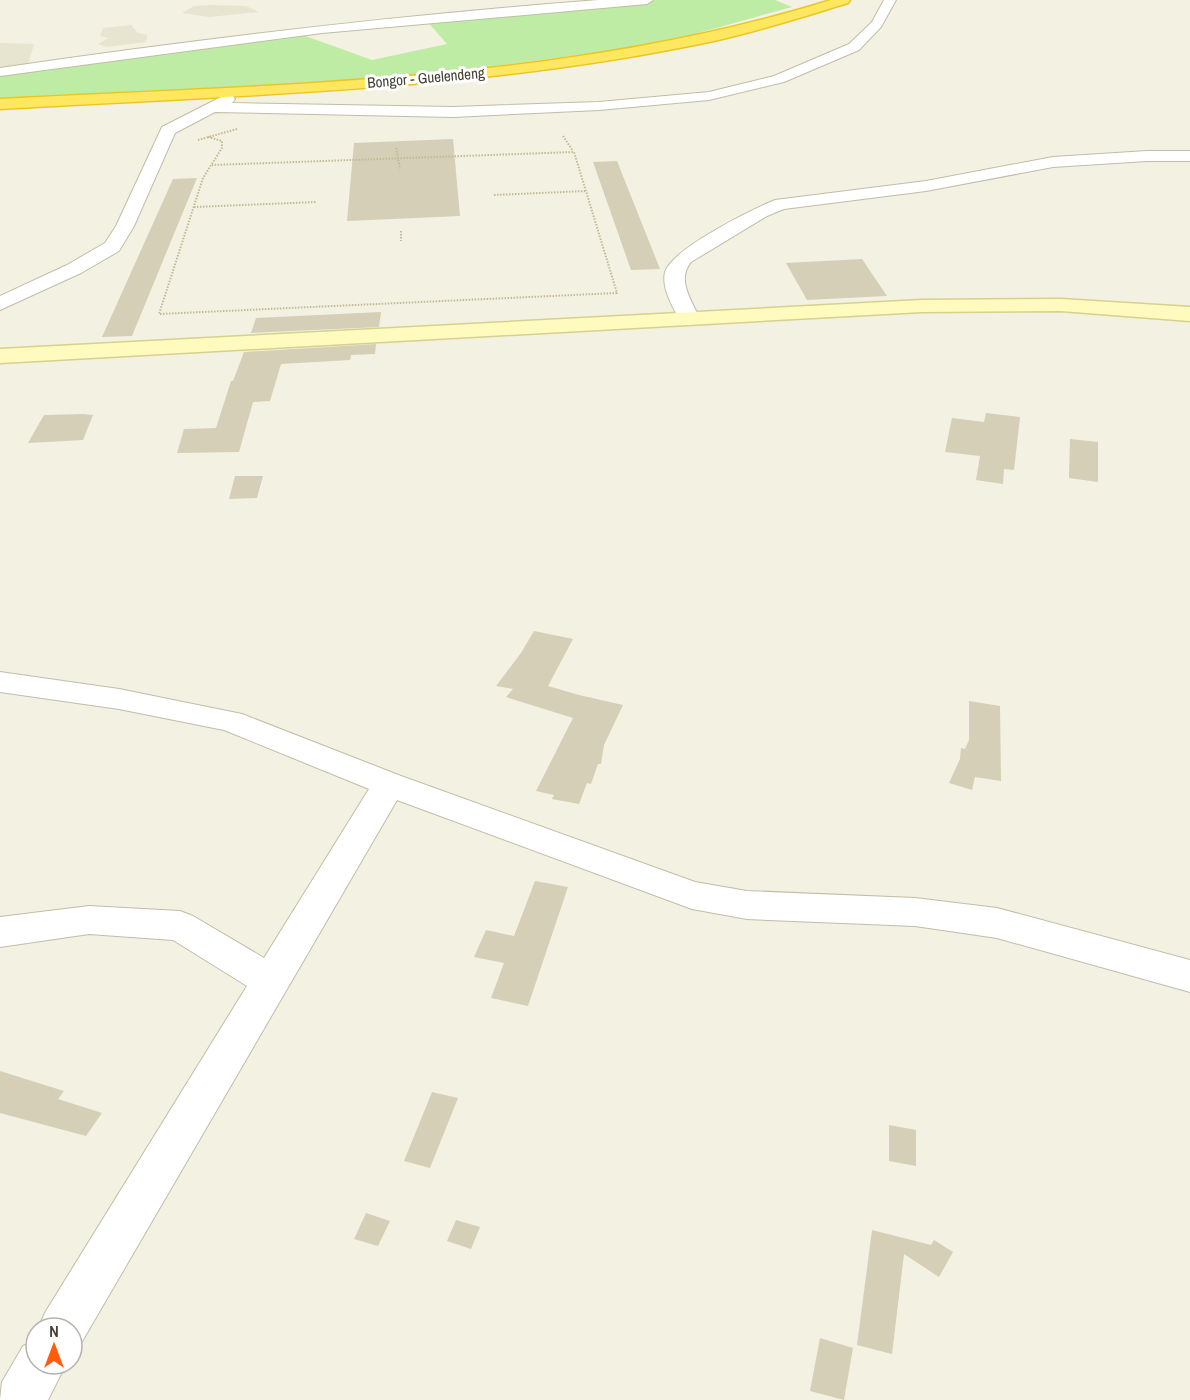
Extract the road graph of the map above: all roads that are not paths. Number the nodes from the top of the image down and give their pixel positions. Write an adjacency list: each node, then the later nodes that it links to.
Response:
1 (646, 0): 4 (street)
2 (845, 0): 5 (highway, Bongor - Guelendeng)
3 (890, 0): 7 (street)
4 (0, 72)
5 (341, 85): 6 (highway, Bongor - Guelendeng); 7 (street)
6 (0, 104)
7 (211, 107): 9 (street)
8 (1190, 156): 11 (street)
9 (0, 304)
10 (1190, 314): 11 (street)
11 (690, 319): 12 (street)
12 (0, 356)
13 (0, 682): 14 (street)
14 (389, 784): 16 (street); 17 (street)
15 (0, 932): 17 (street)
16 (1190, 976)
17 (270, 981): 18 (street)
18 (70, 1316)
19 (34, 1376): 20 (street)
20 (20, 1400)

